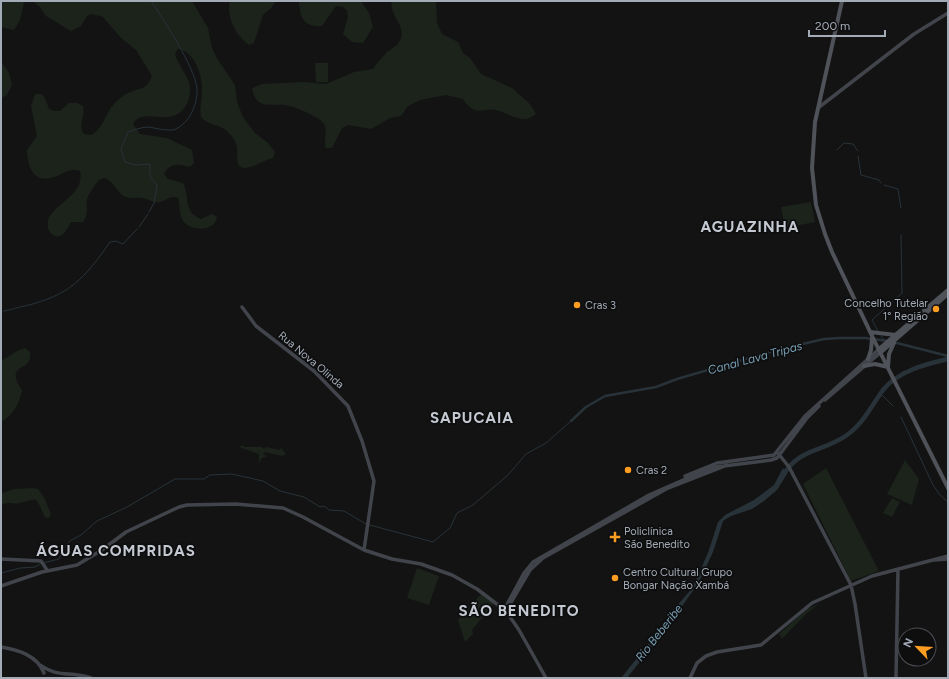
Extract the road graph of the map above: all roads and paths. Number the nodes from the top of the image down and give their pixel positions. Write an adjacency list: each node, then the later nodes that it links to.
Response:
1 (842, 1): 3 (main road)
2 (948, 13): 3 (main road)
3 (818, 108): 8 (main road)
4 (948, 290): 7 (main road)
5 (948, 294): 7 (main road)
6 (242, 307): 18 (main road, Rua Nova Olinda)
7 (918, 316): 9 (main road); 9 (main road)
8 (871, 333): 9 (main road); 10 (main road)
9 (895, 338): 11 (main road)
10 (873, 340): 12 (main road); 13 (main road)
11 (889, 345): 12 (main road); 15 (main road)
12 (879, 351): 13 (main road); 14 (main road); 15 (main road)
13 (868, 359): 16 (main road)
14 (864, 366): 15 (main road); 16 (main road)
15 (888, 368): 17 (main road)
16 (779, 453): 23 (main road); 25 (main road); 25 (main road)
17 (948, 488)
18 (364, 550): 22 (main road); 25 (main road)
19 (948, 557): 21 (main road)
20 (1, 559): 22 (main road)
21 (898, 569): 23 (main road); 33 (main road)
22 (47, 570): 24 (main road)
23 (851, 585): 31 (main road); 32 (main road)
24 (1, 586)
25 (505, 611): 30 (main road)
26 (1, 647): 27 (main road)
27 (40, 665): 28 (main road); 29 (main road)
28 (44, 673)
29 (91, 678)
30 (546, 678)
31 (690, 678)
32 (866, 678)
33 (896, 678)

